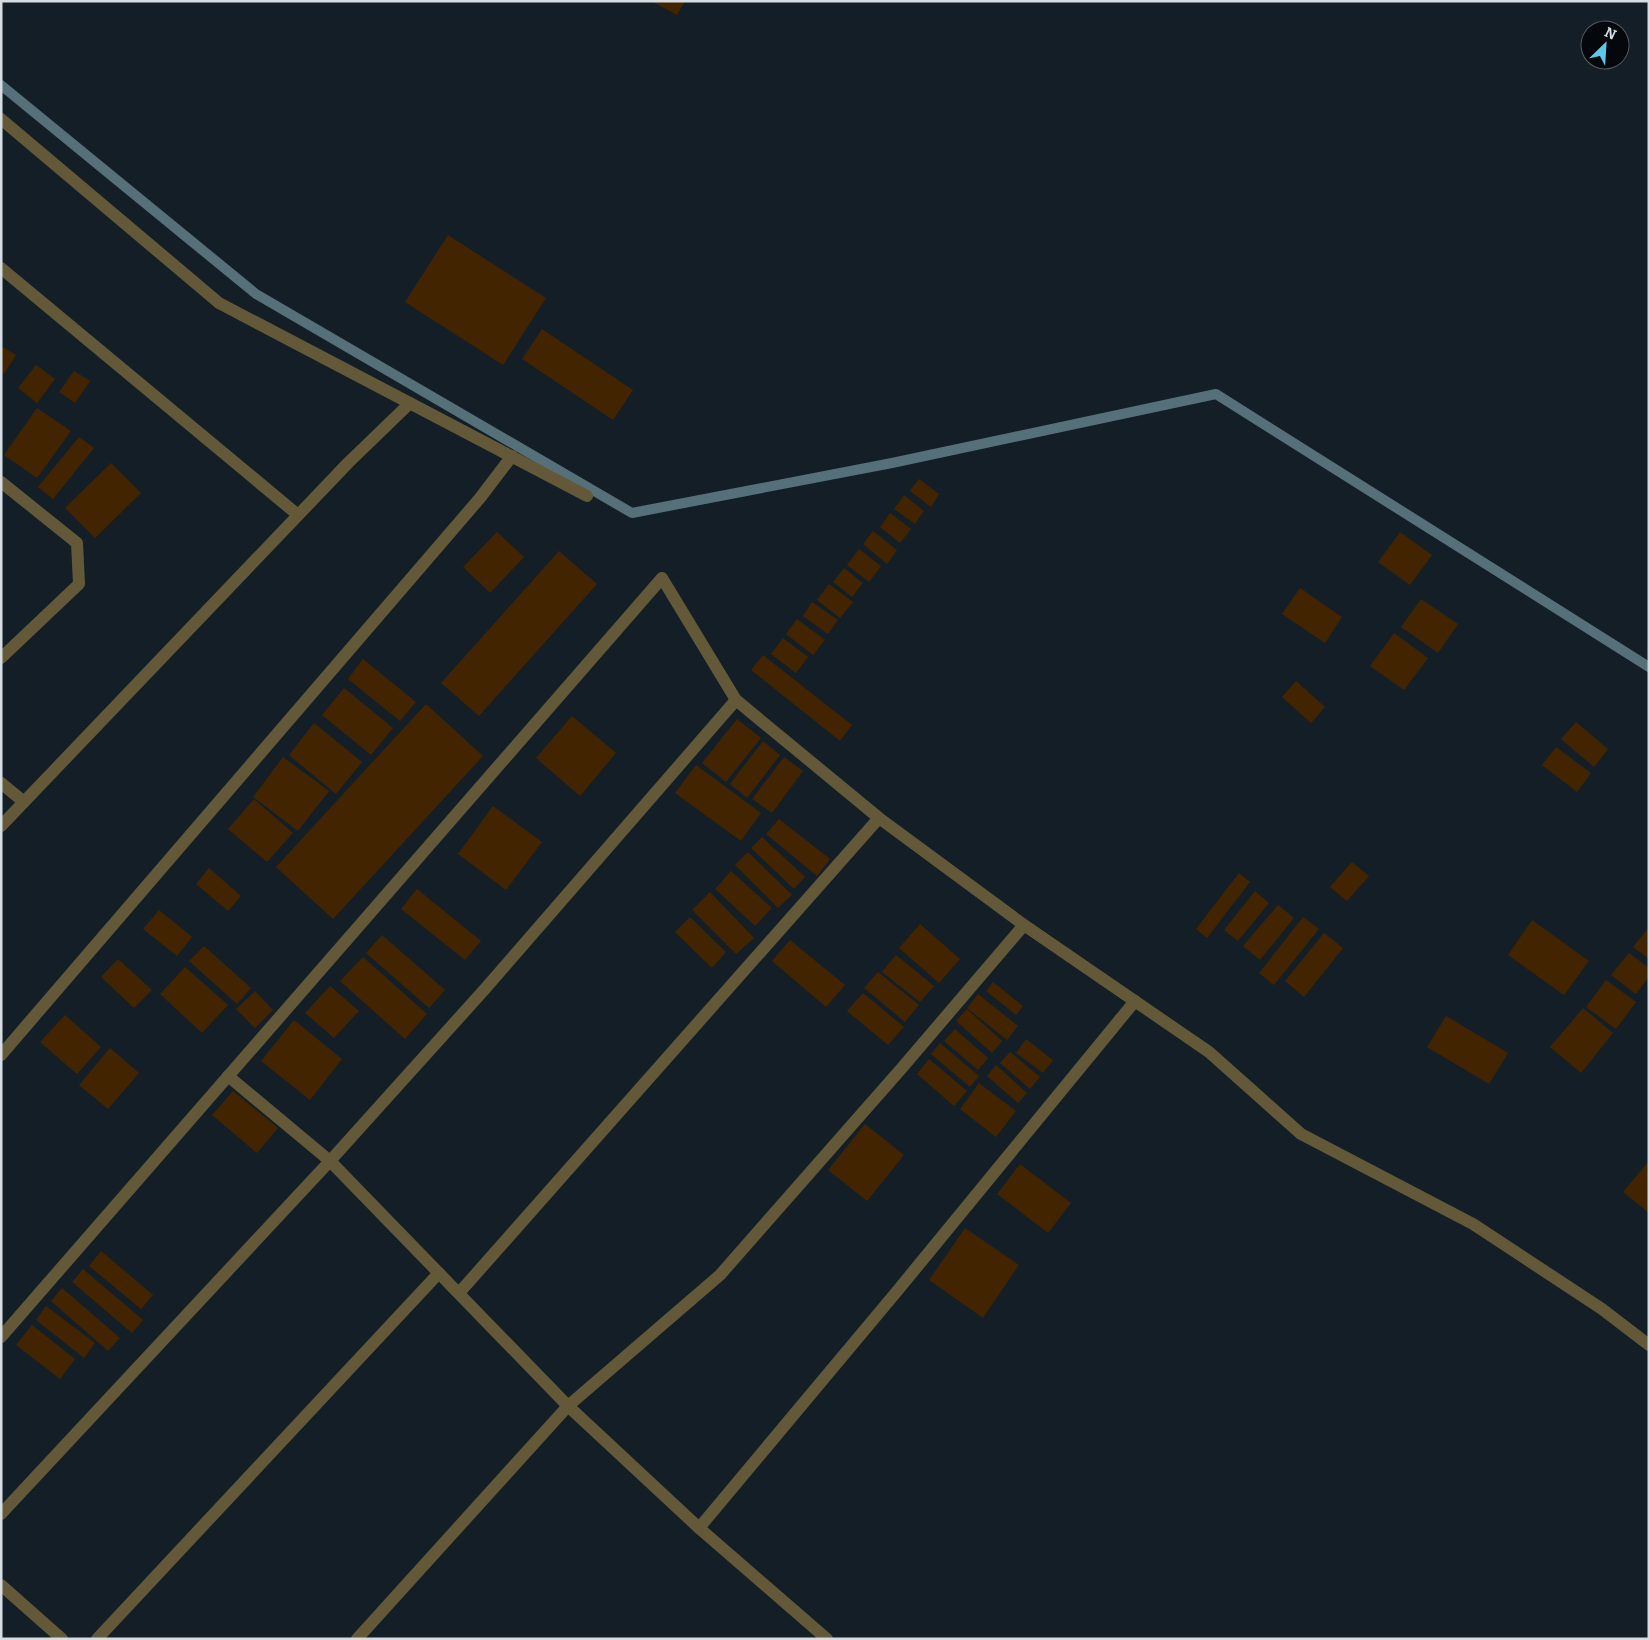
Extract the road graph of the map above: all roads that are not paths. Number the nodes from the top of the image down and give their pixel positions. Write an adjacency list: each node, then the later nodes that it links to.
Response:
1 (1, 119): 3 (street)
2 (1, 268): 7 (street)
3 (410, 403): 4 (street); 7 (street)
4 (512, 456): 6 (street); 16 (street)
5 (1, 482): 8 (street)
6 (587, 496)
7 (298, 515): 11 (street)
8 (1, 658)
9 (736, 700): 12 (street); 17 (street); 18 (street)
10 (1, 783): 11 (street)
11 (24, 802): 13 (street)
12 (879, 818): 14 (street); 20 (street)
13 (1, 826)
14 (1024, 924): 15 (street); 23 (street)
15 (1135, 1000): 22 (street); 25 (street)
16 (1, 1055)
17 (228, 1076): 18 (street); 21 (street)
18 (330, 1161): 19 (street); 24 (street)
19 (439, 1273): 20 (street); 28 (street)
20 (458, 1293): 23 (street)
21 (1, 1337)
22 (1649, 1346)
23 (568, 1406): 25 (street); 29 (street)
24 (1, 1514)
25 (699, 1528): 30 (street)
26 (1, 1585): 27 (street)
27 (62, 1639)
28 (97, 1639)
29 (357, 1639)
30 (827, 1639)

